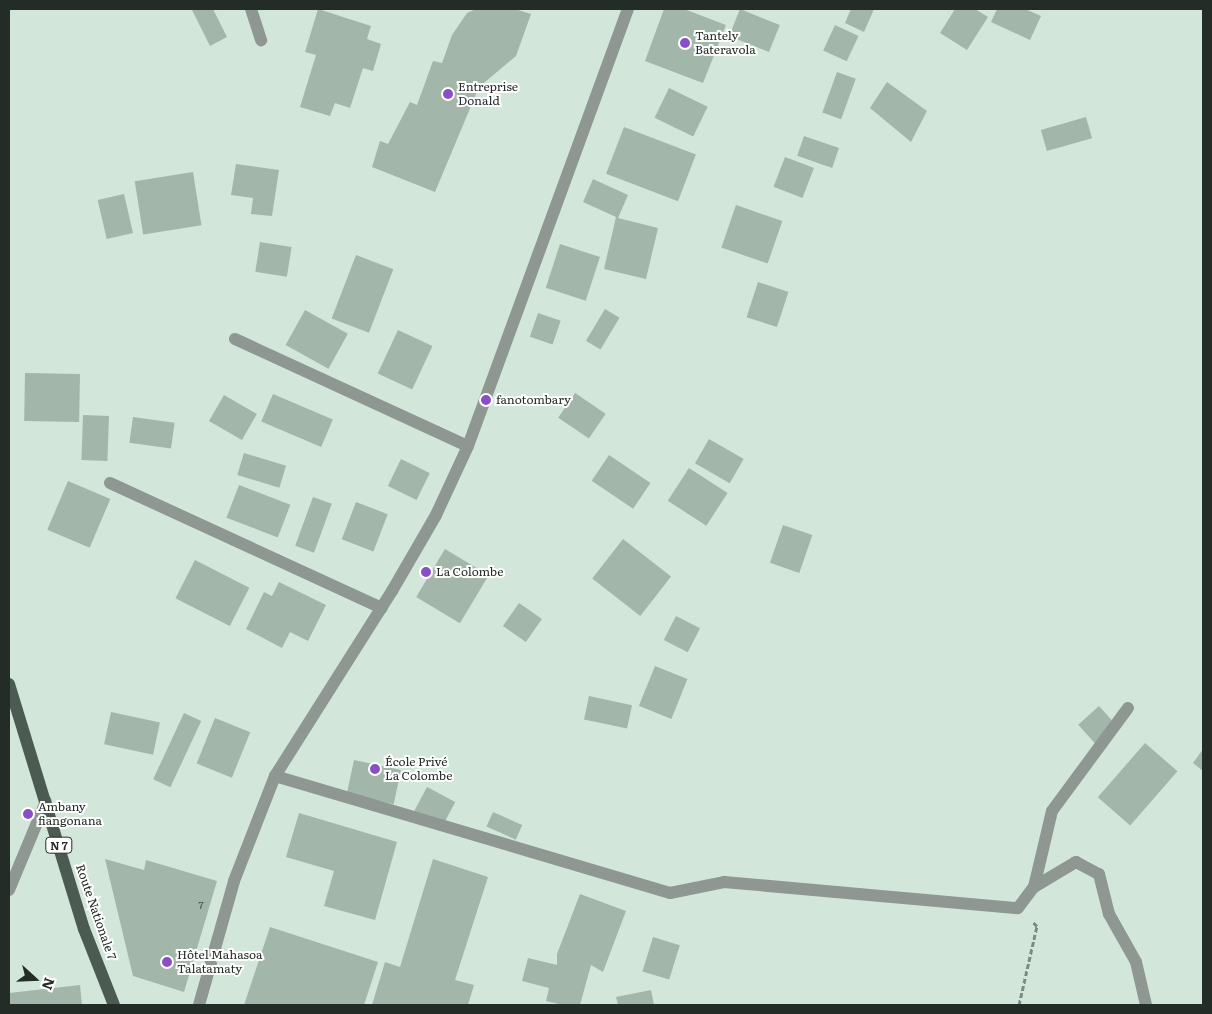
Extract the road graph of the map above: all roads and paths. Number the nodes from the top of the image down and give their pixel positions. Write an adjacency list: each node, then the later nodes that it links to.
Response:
1 (251, 9): 3 (street)
2 (628, 9): 5 (street)
3 (261, 40)
4 (236, 339): 5 (street)
5 (468, 446): 7 (street)
6 (110, 483): 7 (street)
7 (382, 608): 10 (street)
8 (9, 684): 11 (main road, Route Nationale 7 / N 7)
9 (1128, 708): 12 (street)
10 (275, 776): 14 (street); 16 (street)
11 (46, 802): 13 (street); 15 (main road, Route Nationale 7 / N 7)
12 (1034, 887): 14 (street); 18 (street)
13 (9, 890)
14 (1018, 908): 17 (path)
15 (114, 1005)
16 (199, 1005)
17 (1019, 1005)
18 (1146, 1005)

